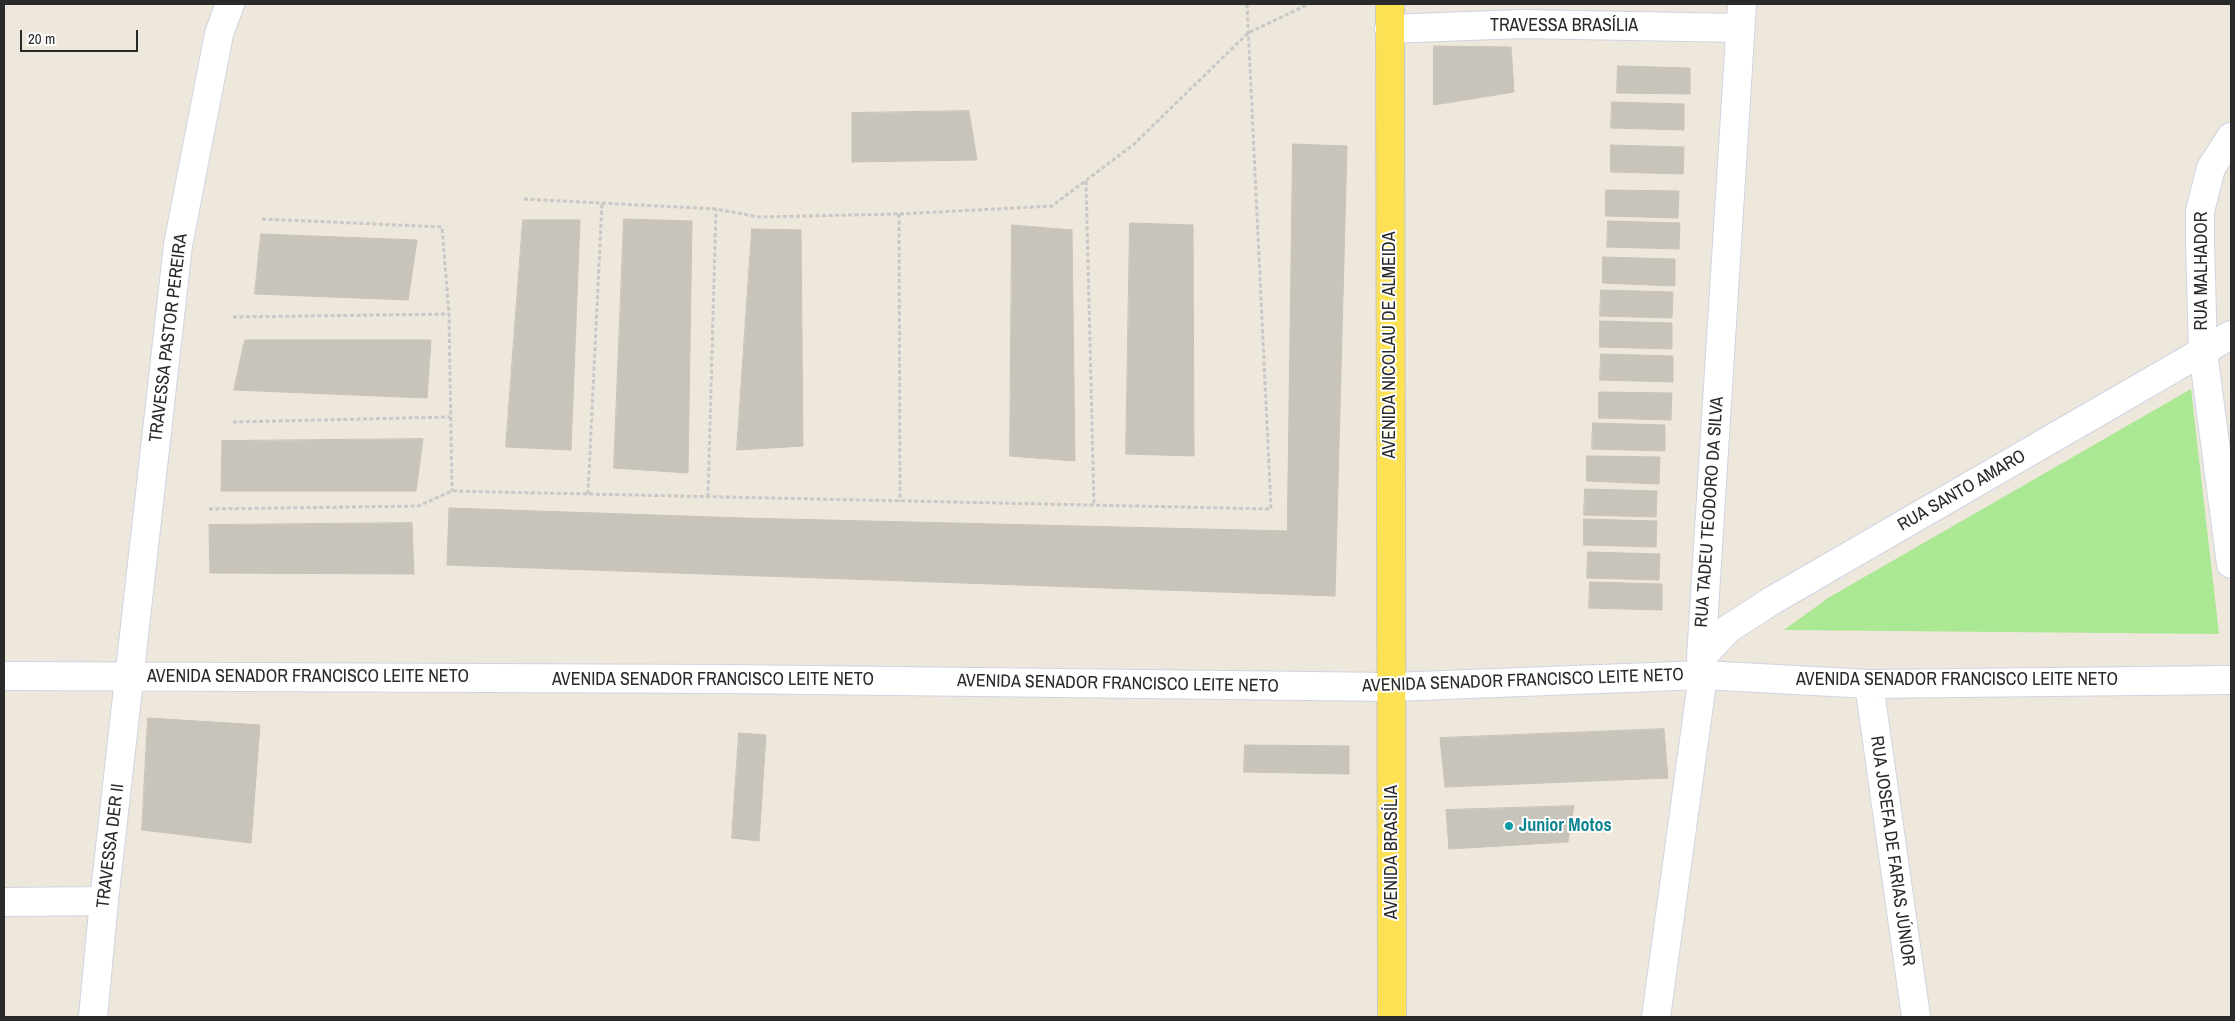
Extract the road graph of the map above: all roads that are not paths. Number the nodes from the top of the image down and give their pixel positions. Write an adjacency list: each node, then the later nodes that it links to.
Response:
1 (230, 4): 10 (street, TRAVESSA PASTOR PEREIRA)
2 (1389, 16): 3 (street, TRAVESSA BRASÍLIA); 13 (main road, AVENIDA NICOLAU DE ALMEIDA)
3 (1741, 16): 8 (street, RUA TADEU TEODORO DA SILVA)
4 (2231, 137): 6 (street, RUA MALHADOR)
5 (2231, 335): 6 (street, RUA SANTO AMARO)
6 (2203, 352): 7 (street, RUA MALHADOR); 8 (street, RUA SANTO AMARO)
7 (2231, 564)
8 (1702, 666): 12 (street, AVENIDA SENADOR FRANCISCO LEITE NETO); 13 (street, AVENIDA SENADOR FRANCISCO LEITE NETO); 18 (street, RUA TADEU TEODORO DA SILVA)
9 (4, 676): 10 (street, AVENIDA SENADOR FRANCISCO LEITE NETO)
10 (130, 676): 13 (street, AVENIDA SENADOR FRANCISCO LEITE NETO); 14 (street, TRAVESSA DER II)
11 (2231, 680): 12 (street, AVENIDA SENADOR FRANCISCO LEITE NETO)
12 (1868, 684): 19 (street, RUA JOSEFA DE FARIAS JÚNIOR)
13 (1392, 687): 17 (main road, AVENIDA BRASÍLIA)
14 (104, 901): 15 (street); 16 (street, TRAVESSA DER II)
15 (4, 902)
16 (93, 1017)
17 (1392, 1017)
18 (1656, 1017)
19 (1916, 1017)

